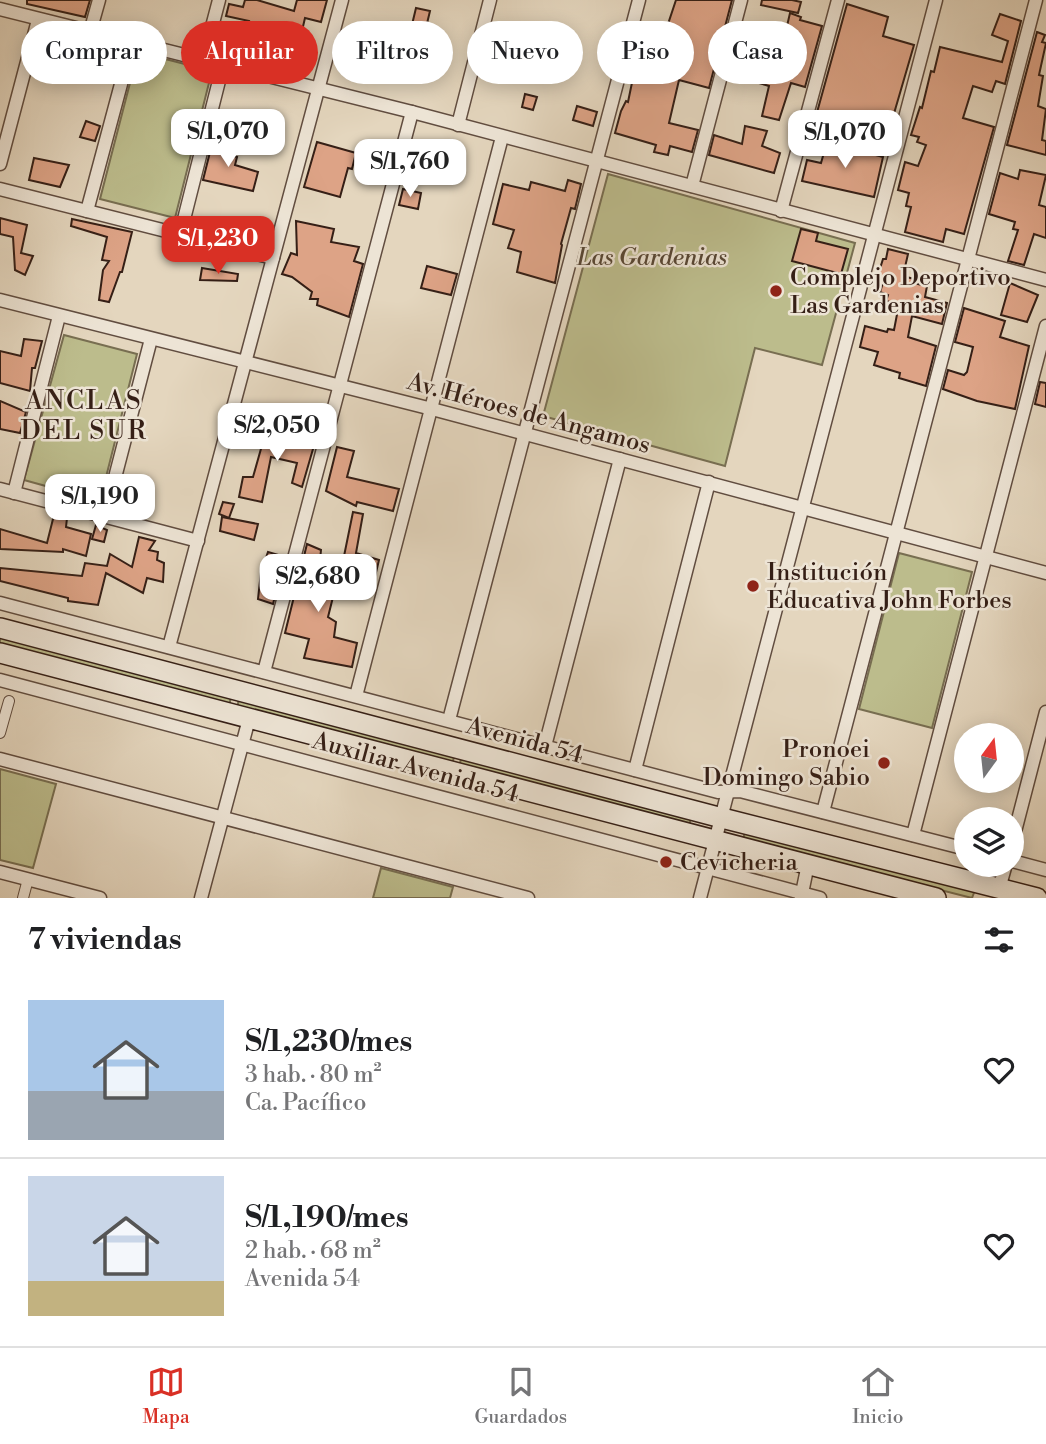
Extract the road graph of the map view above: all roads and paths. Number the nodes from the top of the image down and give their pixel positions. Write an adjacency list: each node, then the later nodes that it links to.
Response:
1 (99, 0): 13 (street)
2 (219, 0): 14 (street)
3 (342, 0): 18 (street)
4 (490, 0): 20 (street)
5 (639, 0): 22 (street)
6 (741, 0): 24 (street)
7 (838, 0): 27 (street)
8 (936, 0): 29 (street)
9 (1036, 0): 31 (street)
10 (0, 9): 11 (street)
11 (38, 19): 12 (street); 23 (street)
12 (46, 21)
13 (93, 21)
14 (213, 21)
15 (121, 84): 26 (street)
16 (218, 84): 28 (street)
17 (295, 84): 18 (street)
18 (318, 90): 19 (street); 30 (street)
19 (412, 112): 20 (street); 38 (street)
20 (458, 125): 21 (street)
21 (502, 137): 22 (street); 39 (street)
22 (597, 161): 24 (street); 40 (street)
23 (0, 164)
24 (692, 187): 27 (street)
25 (0, 189): 26 (street)
26 (87, 211): 28 (street)
27 (781, 211): 29 (street)
28 (180, 235): 30 (street)
29 (874, 236): 31 (street); 45 (street)
30 (273, 258): 37 (street)
31 (968, 260): 32 (street); 47 (street)
32 (1046, 280)
33 (0, 300): 34 (street, Av. Héroes de Angamos)
34 (59, 316): 36 (street, Av. Héroes de Angamos); 44 (street)
35 (1046, 326): 49 (street)
36 (151, 339): 37 (street, Av. Héroes de Angamos); 46 (street)
37 (244, 362): 38 (street, Av. Héroes de Angamos); 48 (street)
38 (340, 386): 39 (street, Av. Héroes de Angamos); 55 (street)
39 (432, 409): 40 (street, Av. Héroes de Angamos); 57 (street)
40 (525, 434): 41 (street, Av. Héroes de Angamos); 61 (street)
41 (620, 459): 42 (street, Av. Héroes de Angamos); 64 (street)
42 (709, 482): 45 (street, Av. Héroes de Angamos); 66 (street)
43 (0, 489): 44 (street)
44 (14, 493): 46 (street)
45 (803, 507): 47 (street, Av. Héroes de Angamos); 67 (street)
46 (105, 516): 48 (street)
47 (898, 532): 49 (street, Av. Héroes de Angamos); 69 (street)
48 (198, 541): 53 (street)
49 (986, 557): 50 (street, Av. Héroes de Angamos); 72 (street)
50 (1046, 573)
51 (0, 603): 53 (street)
52 (0, 628): 71 (main road, Avenida 54)
53 (169, 647): 55 (street)
54 (0, 653): 60 (main road, Avenida 54)
55 (264, 672): 57 (street)
56 (0, 680): 63 (street, Auxiliar Avenida 54)
57 (356, 695): 61 (street)
58 (9, 701): 62 (street)
59 (1046, 712): 68 (street)
60 (249, 719): 63 (street); 73 (main road, Avenida 54)
61 (449, 720): 64 (street)
62 (0, 733)
63 (243, 743): 70 (street); 77 (street, Auxiliar Avenida 54)
64 (545, 746): 66 (street)
65 (0, 759): 70 (street)
66 (635, 770): 67 (street)
67 (728, 792): 69 (street); 71 (street)
68 (1021, 807)
69 (823, 812): 72 (street)
70 (222, 816): 87 (street); 88 (street)
71 (722, 818): 73 (street); 82 (main road, Avenida 54)
72 (913, 835): 74 (street)
73 (715, 840): 75 (main road, Avenida 54); 77 (street)
74 (954, 846)
75 (808, 864): 83 (main road, Avenida 54); 84 (street)
76 (1024, 864): 78 (street)
77 (708, 867): 84 (street, Auxiliar Avenida 54); 89 (street)
78 (1046, 870)
79 (0, 872): 81 (street)
80 (1002, 877): 82 (street)
81 (28, 880): 85 (street); 86 (street)
82 (999, 888): 92 (main road, Avenida 54)
83 (897, 893): 91 (main road, Avenida 54)
84 (802, 896): 90 (street, Auxiliar Avenida 54)
85 (23, 898)
86 (100, 898)
87 (201, 898)
88 (528, 898)
89 (700, 898)
90 (820, 898)
91 (936, 898)
92 (1037, 898)

